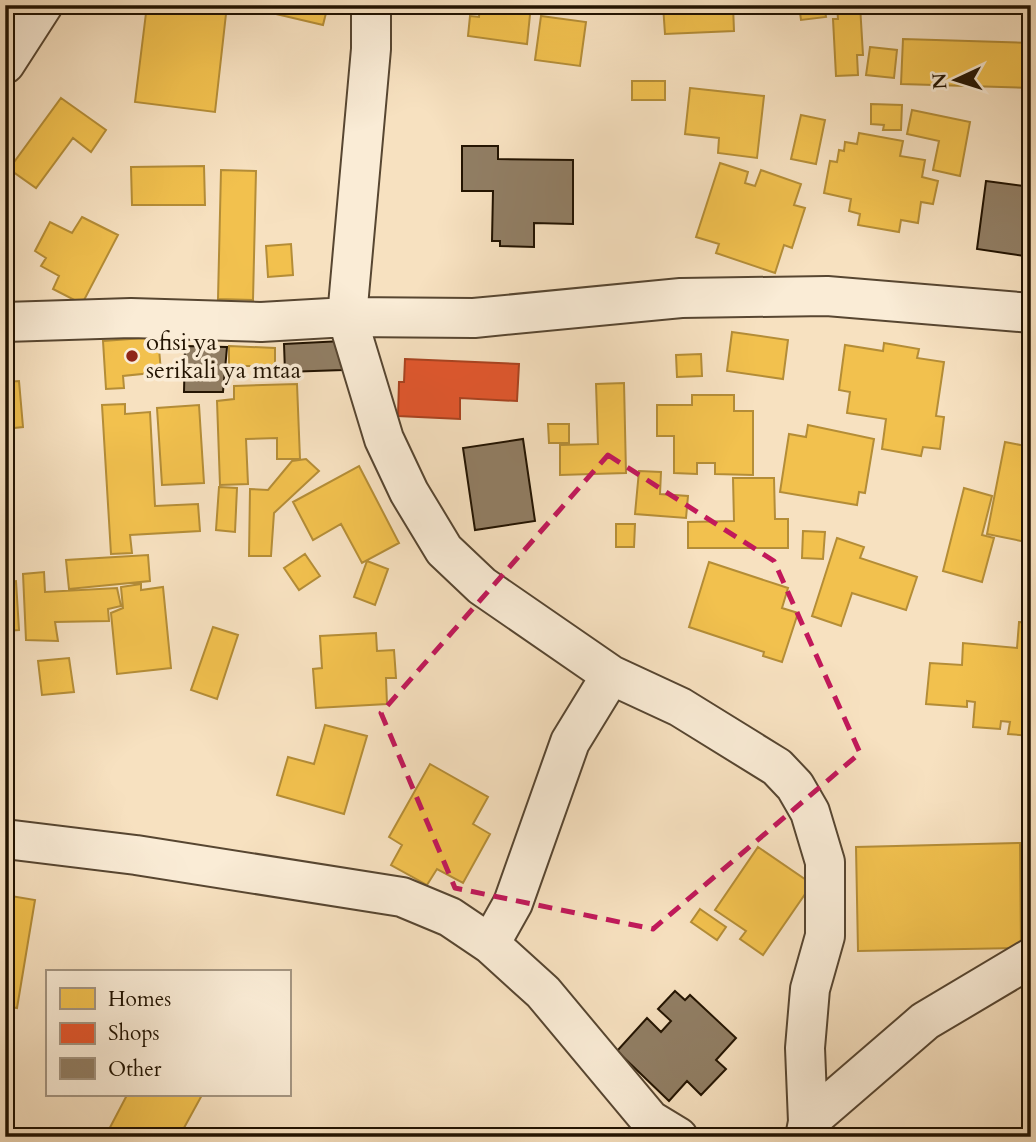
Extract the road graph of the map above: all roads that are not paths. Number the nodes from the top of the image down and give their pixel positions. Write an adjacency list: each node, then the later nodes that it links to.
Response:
1 (43, 5): 3 (street)
2 (371, 5): 5 (street)
3 (5, 64)
4 (1031, 313): 5 (street)
5 (347, 317): 6 (street); 7 (street)
6 (5, 322)
7 (611, 675): 9 (street); 11 (street)
8 (5, 839): 9 (street)
9 (490, 944): 12 (street)
10 (1031, 958): 11 (street)
11 (806, 1129)
12 (678, 1137)

